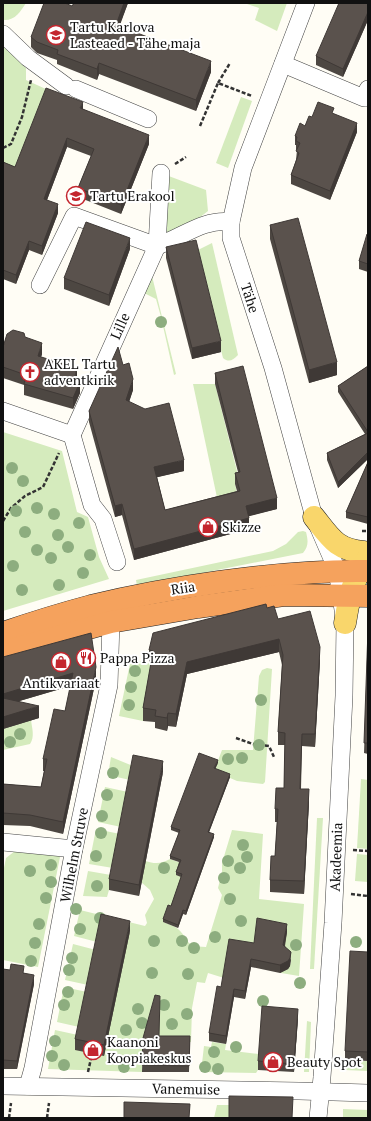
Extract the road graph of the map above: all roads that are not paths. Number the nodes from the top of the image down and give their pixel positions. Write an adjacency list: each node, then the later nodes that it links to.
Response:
1 (306, 3): 3 (street, Tähe)
2 (3, 34): 5 (street)
3 (283, 64): 4 (street); 7 (street, Tähe)
4 (368, 89)
5 (148, 119)
6 (161, 173): 8 (street)
7 (230, 222): 8 (street); 12 (street, Tähe)
8 (157, 246): 9 (street); 11 (street, Lille)
9 (40, 285)
10 (3, 412): 11 (street)
11 (72, 435): 13 (street)
12 (314, 516): 14 (street, Tähe); 14 (main road)
13 (117, 562)
14 (361, 565): 15 (main road); 18 (highway, Riia)
15 (353, 596): 16 (highway, Riia); 17 (main road)
16 (111, 622): 19 (highway, Riia); 21 (street, Wilhelm Struve)
17 (345, 623): 23 (street, Akadeemia)
18 (3, 633)
19 (3, 652)
20 (3, 842): 21 (street)
21 (74, 849): 22 (street, Wilhelm Struve)
22 (28, 1086): 23 (street, Vanemuise); 24 (street, Vanemuise)
23 (320, 1092): 25 (street, Vanemuise); 26 (street, Akadeemia)
24 (7, 1093)
25 (368, 1094)
26 (318, 1118)

